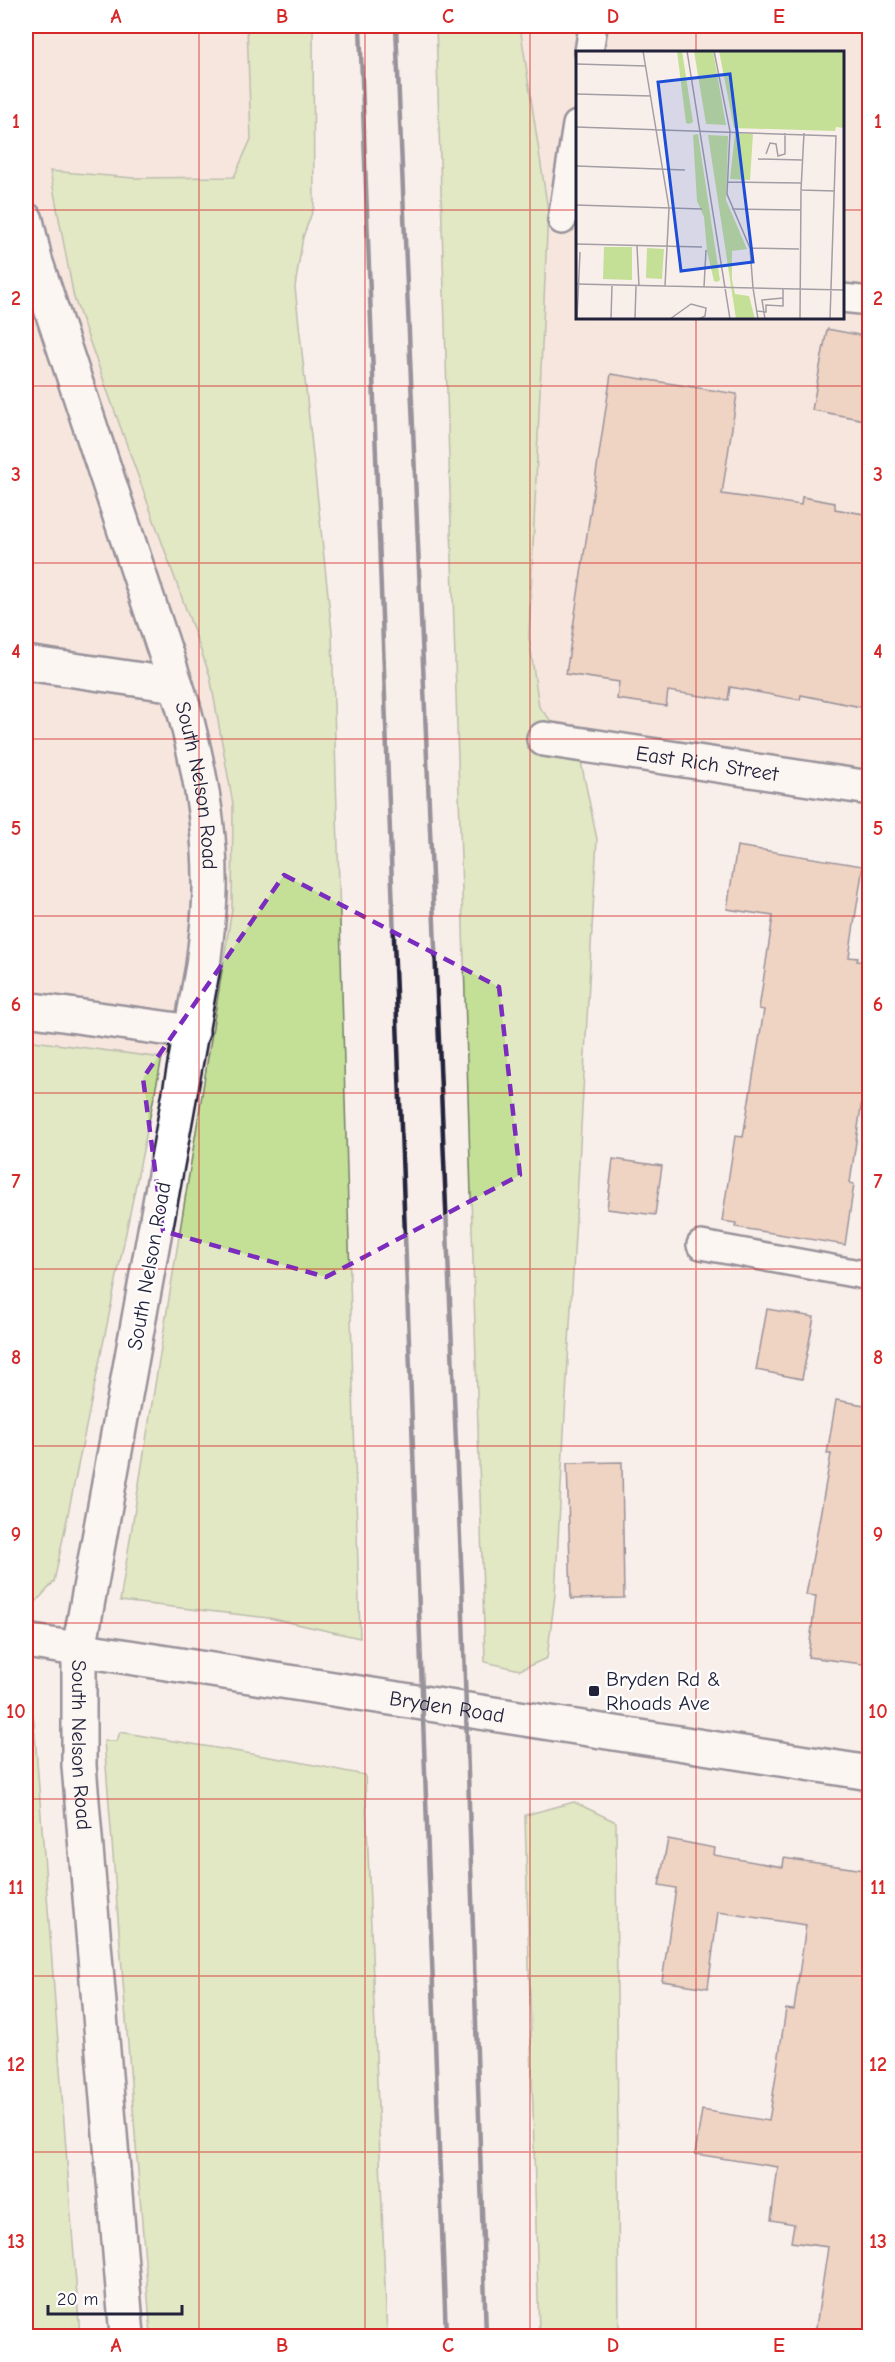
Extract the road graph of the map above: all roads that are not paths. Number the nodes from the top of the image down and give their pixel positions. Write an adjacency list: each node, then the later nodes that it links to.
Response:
1 (593, 26): 2 (lane)
2 (589, 51)
3 (576, 131): 5 (lane)
4 (26, 220): 9 (main road, South Nelson Road)
5 (561, 220)
6 (844, 298): 7 (lane)
7 (870, 301)
8 (26, 663): 9 (main road)
9 (176, 685): 13 (main road, South Nelson Road)
10 (544, 739): 11 (main road, East Rich Street)
11 (870, 788)
12 (26, 1009): 13 (main road)
13 (192, 1032): 17 (main road, South Nelson Road)
14 (700, 1245): 15 (lane)
15 (870, 1276)
16 (26, 1641): 17 (main road, Bryden Road)
17 (79, 1649): 18 (main road, Bryden Road); 19 (main road, South Nelson Road)
18 (870, 1773)
19 (127, 2337)

